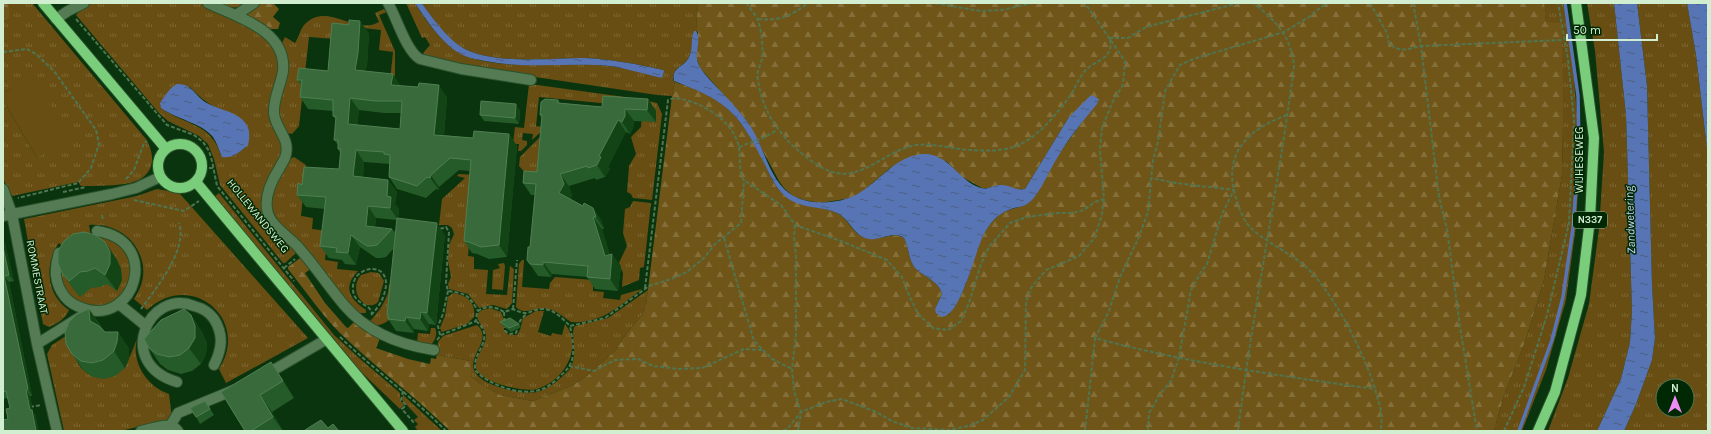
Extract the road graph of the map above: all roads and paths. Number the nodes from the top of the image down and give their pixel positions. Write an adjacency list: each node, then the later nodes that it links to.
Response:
1 (43, 3): 20 (main road)
2 (84, 3): 18 (street)
3 (208, 3): 19 (street, HOLLEWANDSWEG)
4 (254, 3): 19 (street)
5 (388, 3): 27 (street)
6 (746, 3): 21 (path)
7 (808, 3): 21 (path)
8 (935, 3): 9 (path)
9 (1032, 3)
10 (1084, 3): 23 (path)
11 (1239, 3): 23 (path)
12 (1253, 3): 22 (path)
13 (1329, 3): 22 (path)
14 (1370, 3): 25 (path)
15 (1413, 3): 25 (path)
16 (1558, 3): 24 (path)
17 (1576, 3): 110 (main road, WIJHESEWEG / N337)
18 (68, 11): 20 (street); 29 (path, HOLLEWANDSWEG)
19 (236, 15): 73 (street, HOLLEWANDSWEG)
20 (56, 19): 31 (main road)
21 (758, 19): 30 (path)
22 (1284, 32): 28 (path); 36 (path)
23 (1109, 38): 30 (path); 47 (path)
24 (1564, 40): 25 (path); 109 (path)
25 (1421, 46): 108 (path)
26 (3, 52): 40 (path)
27 (531, 80)
28 (1287, 115): 56 (path); 56 (path)
29 (167, 126): 31 (path); 34 (path, HOLLEWANDSWEG)
30 (777, 130): 32 (path)
31 (154, 136): 33 (main road); 37 (path)
32 (738, 147): 38 (path); 62 (path)
33 (166, 148): 34 (main road); 35 (main road)
34 (208, 168): 39 (main road); 41 (path, HOLLEWANDSWEG)
35 (160, 177): 39 (main road); 50 (street)
36 (1151, 178): 78 (path); 83 (path)
37 (124, 180)
38 (744, 180): 52 (path); 55 (path)
39 (196, 182): 46 (main road)
40 (76, 184): 43 (path); 48 (path)
41 (217, 186): 46 (path); 61 (path, HOLLEWANDSWEG)
42 (87, 187): 43 (path)
43 (77, 188): 45 (path)
44 (3, 189): 48 (street, ROMMESTRAAT)
45 (58, 193)
46 (206, 194): 49 (path); 79 (main road)
47 (1104, 199): 52 (path); 95 (path)
48 (7, 200): 50 (street, ROMMESTRAAT)
49 (134, 200)
50 (8, 215): 80 (street, ROMMESTRAAT)
51 (179, 223): 71 (path)
52 (795, 225): 86 (path)
53 (439, 229): 63 (path)
54 (97, 231): 64 (street)
55 (724, 238): 62 (path); 82 (path)
56 (1268, 240): 87 (path); 91 (path)
57 (59, 253): 66 (street, ROMMESTRAAT)
58 (517, 260): 65 (path)
59 (391, 277): 60 (path)
60 (386, 278): 69 (path); 69 (path)
61 (298, 286)
62 (645, 288): 75 (path)
63 (448, 291): 67 (path); 77 (path)
64 (119, 304): 66 (street); 71 (street)
65 (513, 309): 68 (path); 70 (path)
66 (90, 311): 80 (street)
67 (478, 311): 68 (path); 72 (path)
68 (504, 312): 70 (path)
69 (372, 314): 73 (path)
70 (526, 314): 75 (path)
71 (135, 317): 74 (street)
72 (476, 322): 77 (path); 85 (path)
73 (364, 323): 81 (street, HOLLEWANDSWEG)
74 (146, 326): 84 (street); 89 (street)
75 (570, 326): 85 (path)
76 (336, 333): 92 (path)
77 (440, 335): 81 (path)
78 (1095, 338): 83 (path); 104 (path)
79 (327, 339): 88 (street); 100 (main road)
80 (37, 344): 93 (street, ROMMESTRAAT)
81 (434, 350)
82 (763, 350): 85 (path); 86 (path)
83 (1179, 357): 87 (path); 105 (path)
84 (214, 365)
85 (570, 366)
86 (792, 369): 95 (path)
87 (1245, 370): 91 (path); 106 (path)
88 (256, 379)
89 (177, 382)
90 (243, 386): 97 (street)
91 (1375, 389): 107 (path)
92 (403, 391): 96 (path); 101 (path)
93 (50, 403): 94 (path); 98 (street, ROMMESTRAAT)
94 (26, 407)
95 (801, 412): 102 (path); 103 (path)
96 (415, 424)
97 (174, 428): 99 (street)
98 (57, 431)
99 (141, 431)
100 (404, 431)
101 (446, 431)
102 (783, 431)
103 (798, 431)
104 (1085, 431)
105 (1148, 431)
106 (1238, 431)
107 (1381, 431)
108 (1478, 431)
109 (1504, 431)
110 (1538, 431)

